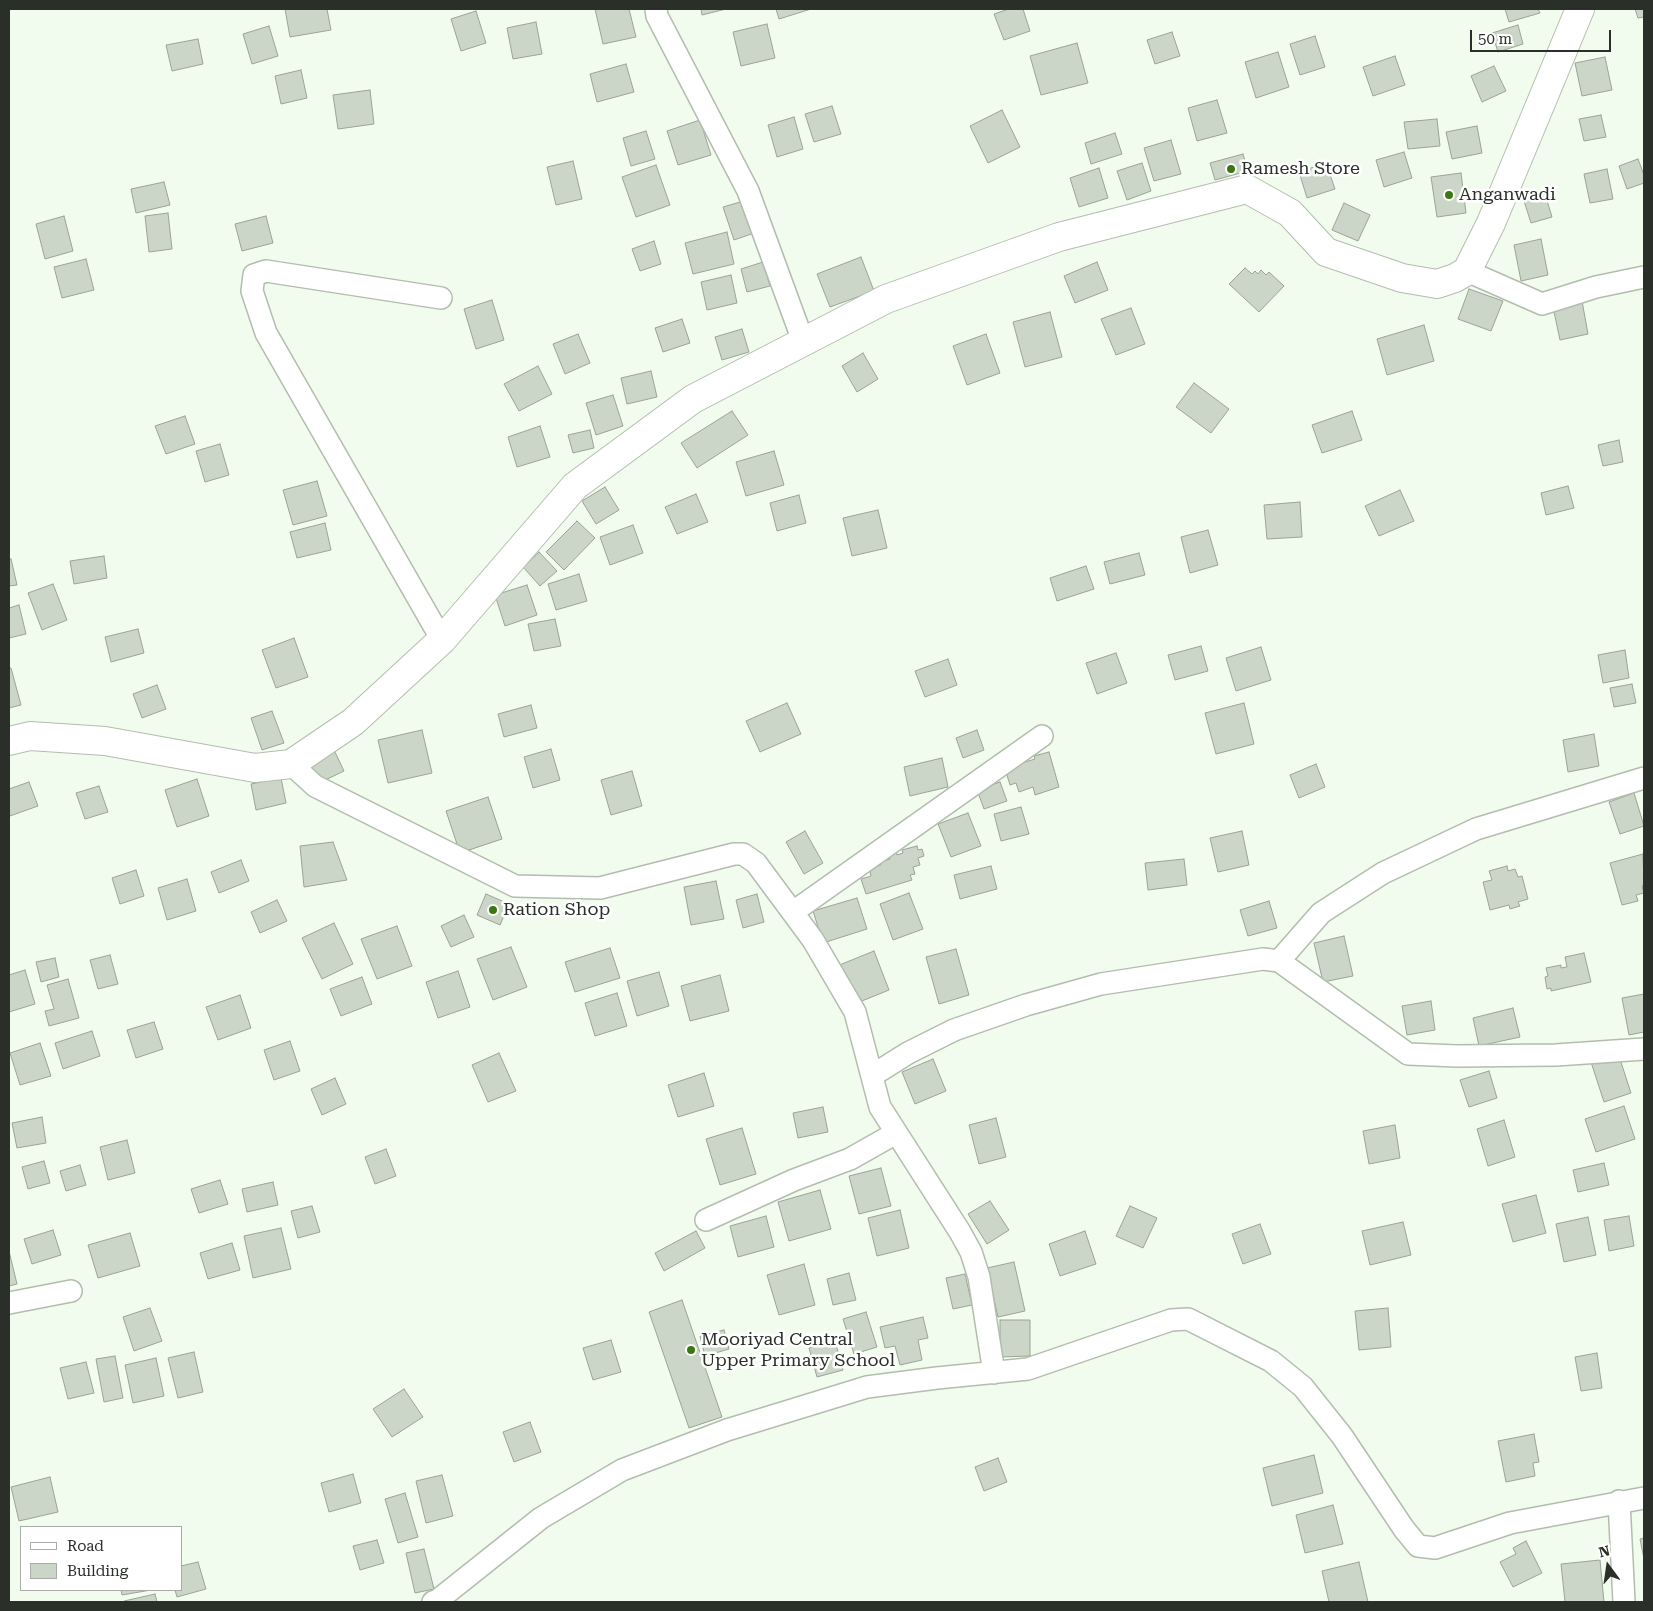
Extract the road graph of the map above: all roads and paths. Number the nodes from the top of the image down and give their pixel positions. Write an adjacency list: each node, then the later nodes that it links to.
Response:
1 (656, 9): 6 (street)
2 (1580, 9): 3 (main road)
3 (1467, 271): 4 (street); 6 (main road)
4 (1644, 277)
5 (441, 298): 7 (street)
6 (803, 341): 7 (main road)
7 (442, 640): 10 (main road)
8 (1042, 736): 12 (street)
9 (9, 741): 10 (main road)
10 (291, 764): 12 (street)
11 (1644, 778): 13 (street)
12 (793, 912): 15 (street)
13 (1279, 961): 14 (street); 15 (street)
14 (1644, 1049)
15 (873, 1075): 16 (street)
16 (896, 1133): 17 (street); 20 (street)
17 (706, 1220)
18 (72, 1291): 19 (street)
19 (9, 1303)
20 (994, 1374): 22 (street); 23 (street)
21 (1644, 1498): 22 (street)
22 (1619, 1501): 24 (street)
23 (433, 1602)
24 (1624, 1602)

